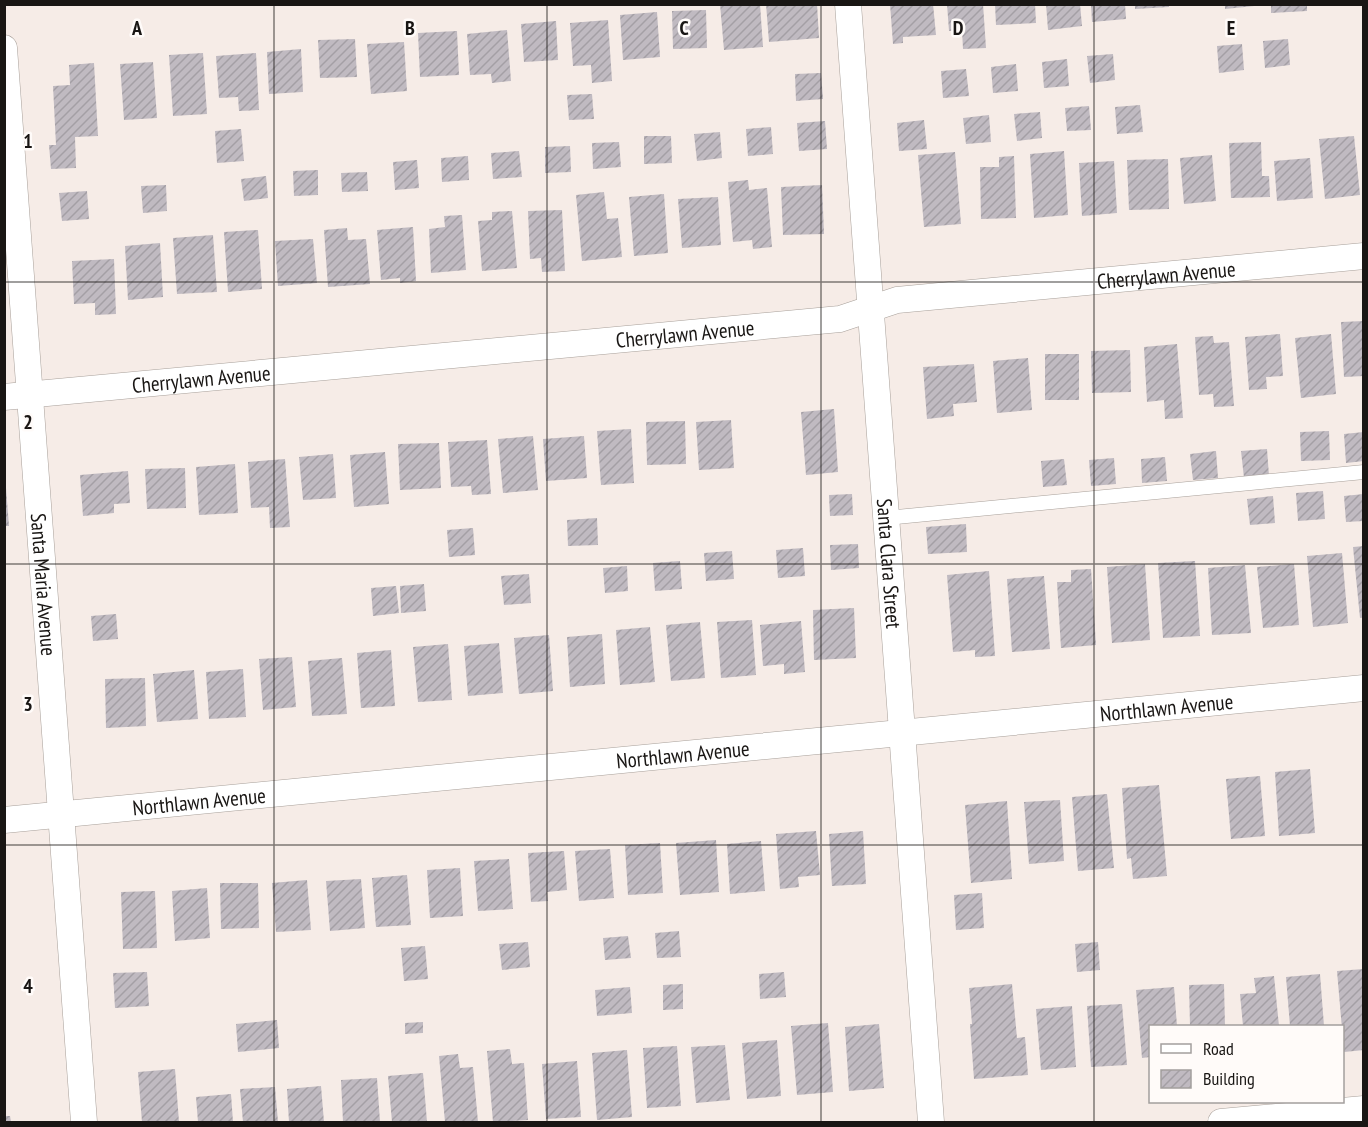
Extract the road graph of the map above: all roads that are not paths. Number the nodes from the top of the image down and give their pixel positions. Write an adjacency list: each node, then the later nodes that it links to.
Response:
1 (848, 4): 4 (street, Santa Clara Street)
2 (4, 48): 5 (street, Santa Maria Avenue)
3 (1364, 256): 4 (street, Cherrylawn Avenue)
4 (870, 309): 5 (street, Cherrylawn Avenue); 8 (street, Santa Clara Street)
5 (31, 394): 6 (street, Cherrylawn Avenue); 11 (street, Santa Maria Avenue)
6 (4, 397)
7 (1364, 472): 8 (lane)
8 (886, 518): 10 (street, Santa Clara Street)
9 (1364, 688): 10 (street, Northlawn Avenue)
10 (902, 733): 11 (street, Northlawn Avenue); 15 (street, Santa Clara Street)
11 (62, 814): 12 (street, Northlawn Avenue); 14 (street, Santa Maria Avenue)
12 (4, 820)
13 (1364, 1109): 16 (street)
14 (84, 1122)
15 (931, 1122)
16 (1221, 1122)

